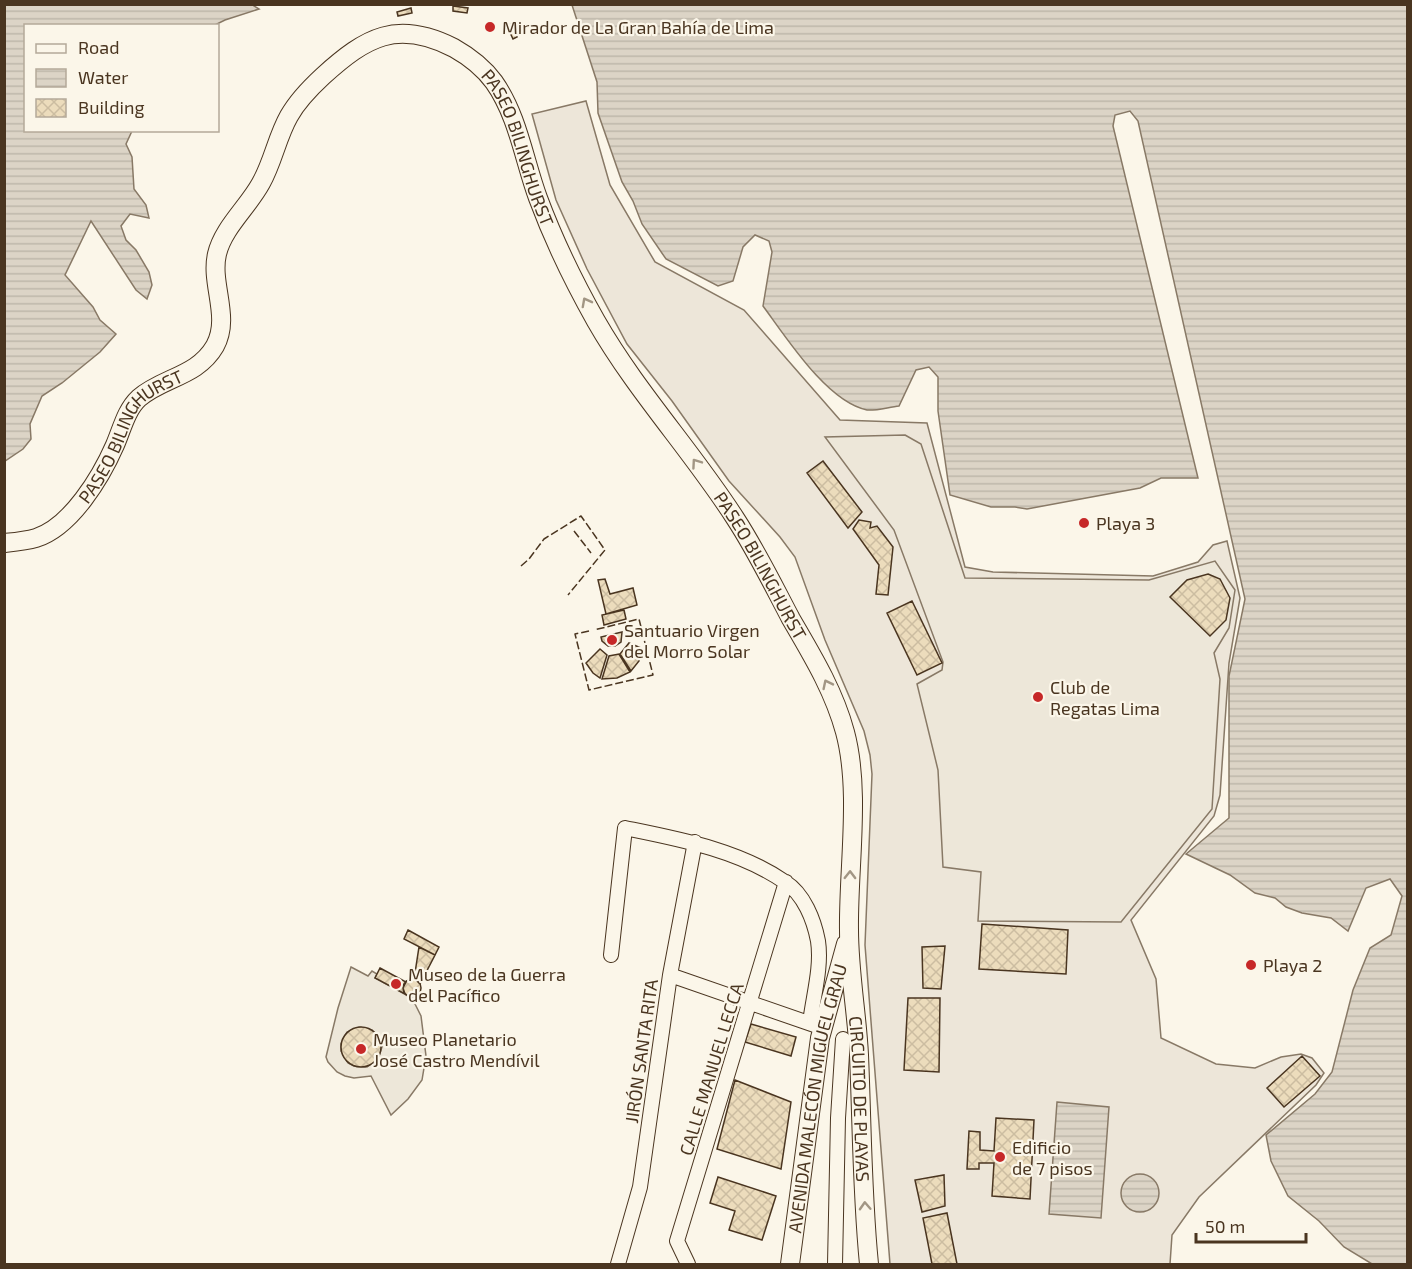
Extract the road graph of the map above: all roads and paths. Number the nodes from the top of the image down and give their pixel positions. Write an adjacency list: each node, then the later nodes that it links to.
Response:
1 (4, 543): 4 (main road, PASEO BILINGHURST, one-way to 1)
2 (695, 842): 3 (street); 5 (street); 6 (street, JIRÓN SANTA RITA)
3 (786, 882): 7 (street, CALLE MANUEL LECCA); 8 (street)
4 (849, 934): 8 (main road, AVENIDA MALECÓN MIGUEL GRAU); 9 (main road, CIRCUITO DE PLAYAS)
5 (611, 954)
6 (670, 975): 7 (street); 11 (street, JIRÓN SANTA RITA)
7 (750, 1003): 8 (street); 12 (street, CALLE MANUEL LECCA)
8 (816, 1025): 9 (main road); 13 (main road, AVENIDA MALECÓN MIGUEL GRAU)
9 (856, 1026): 15 (main road, CIRCUITO DE PLAYAS, one-way to 9)
10 (843, 1039): 14 (street)
11 (618, 1264)
12 (688, 1264)
13 (790, 1264)
14 (835, 1264)
15 (869, 1264)

